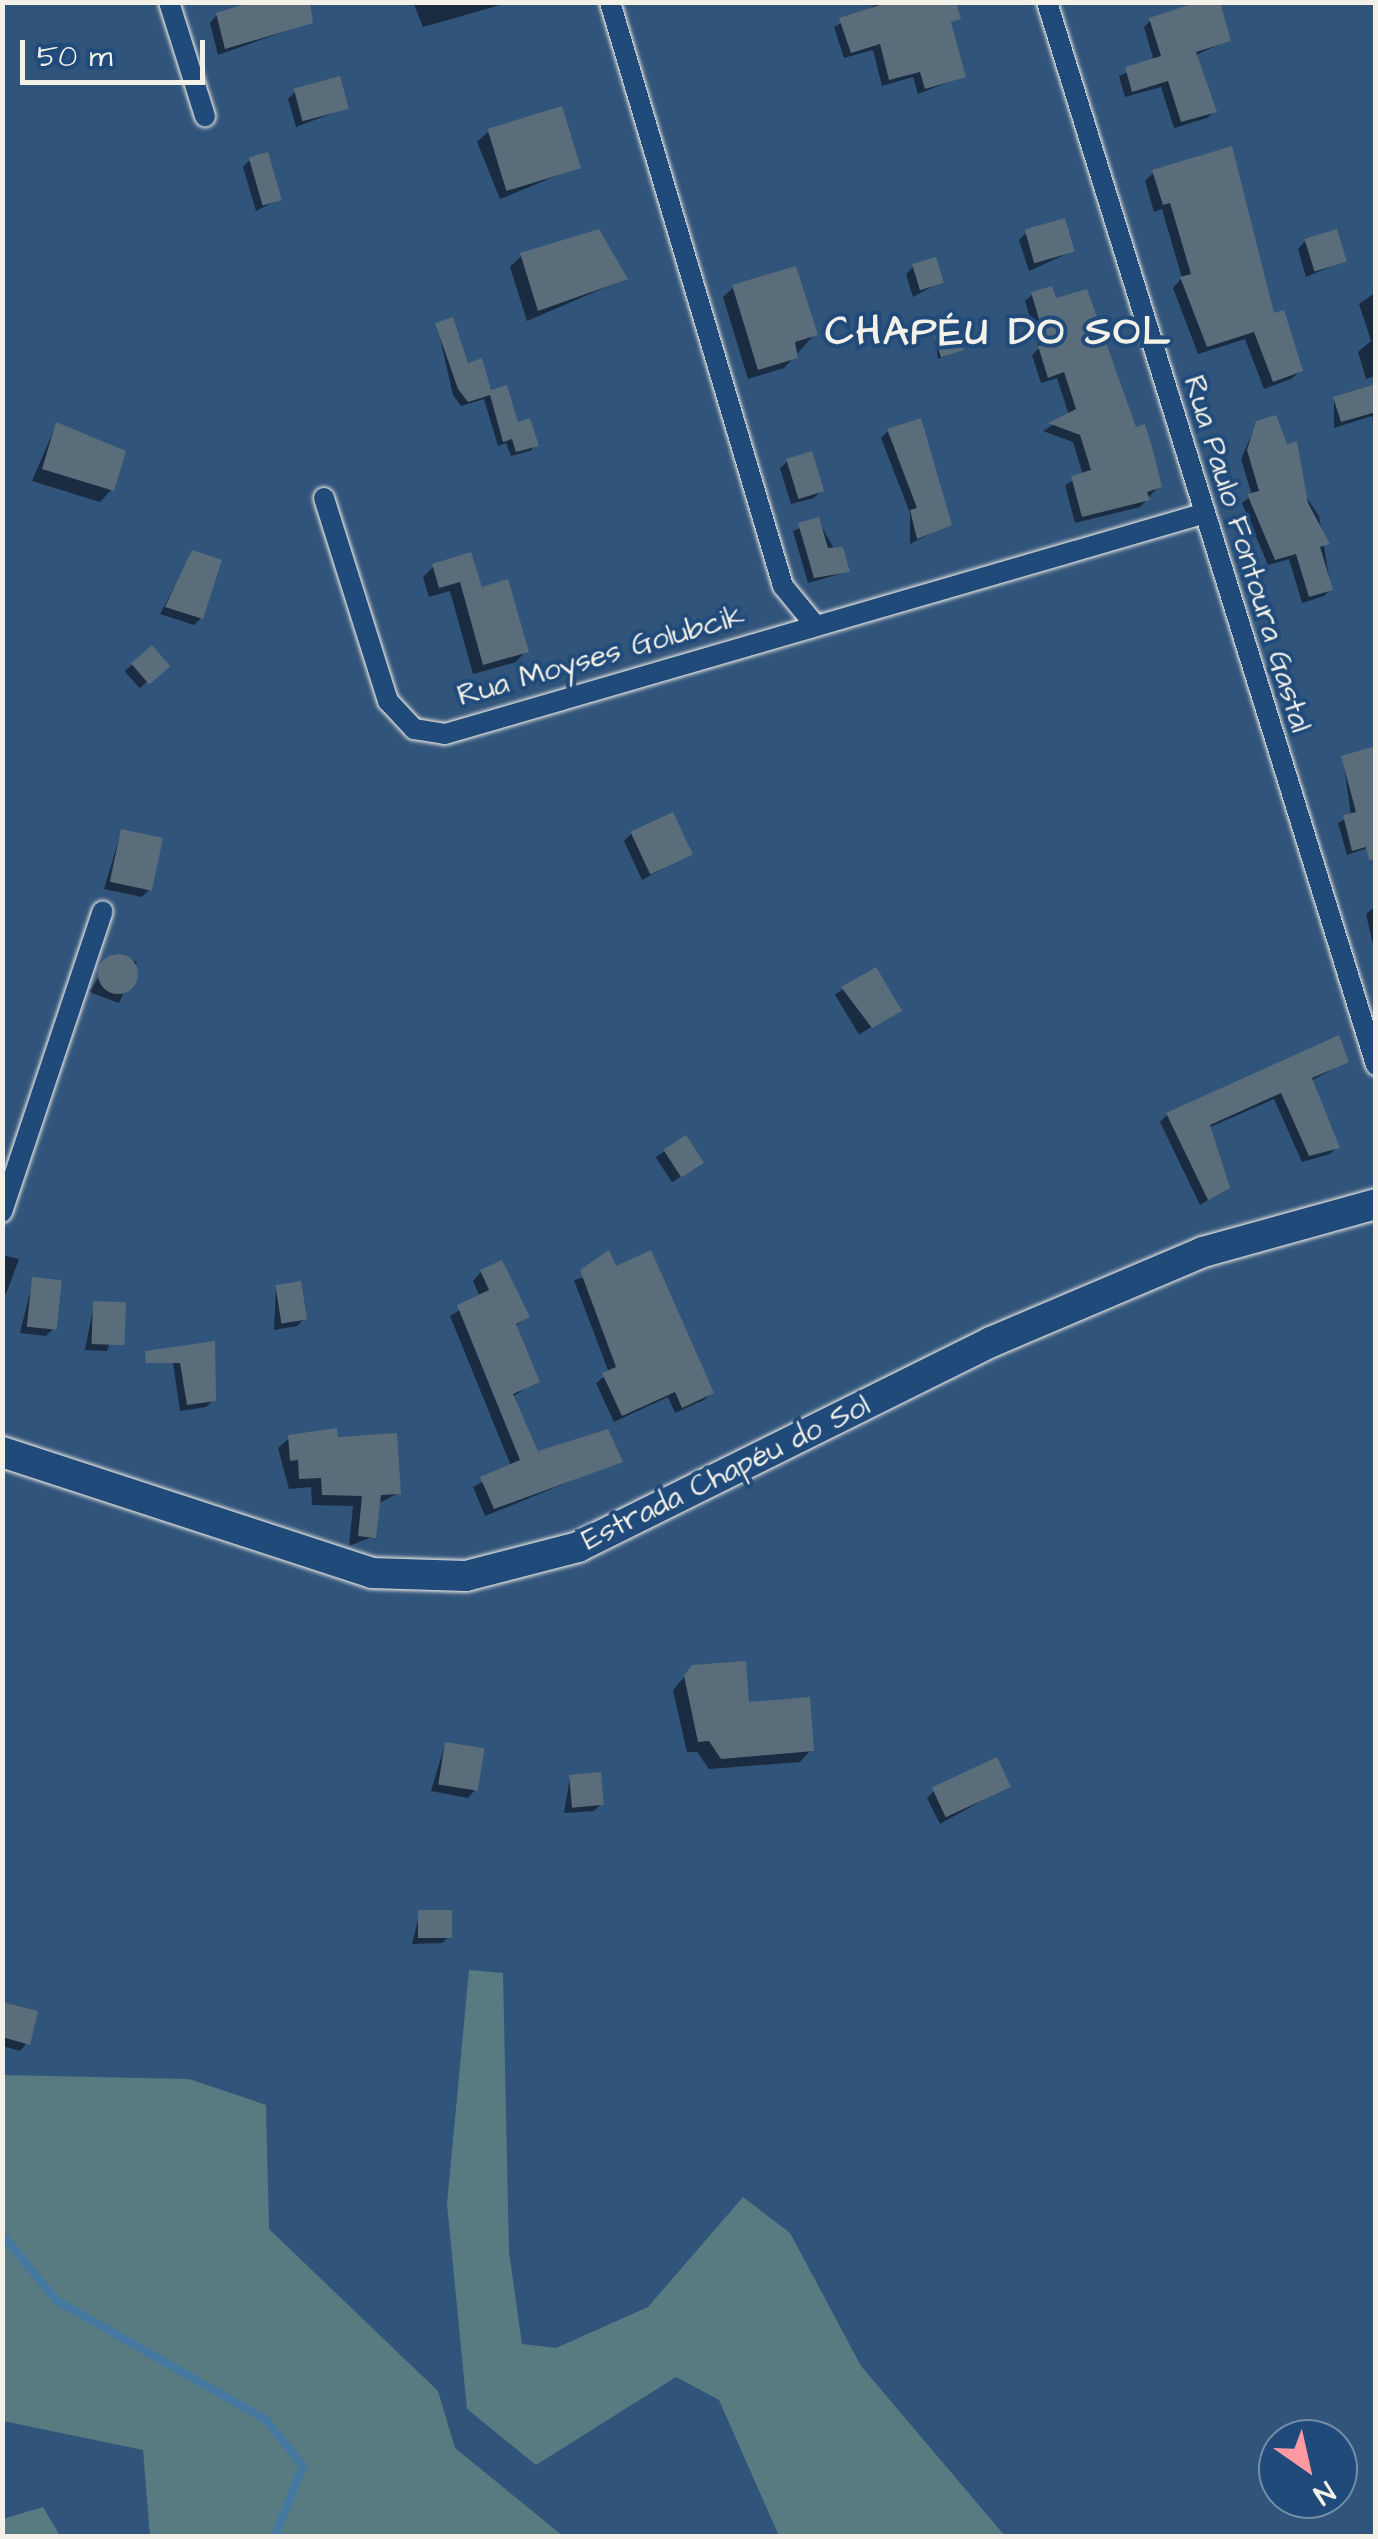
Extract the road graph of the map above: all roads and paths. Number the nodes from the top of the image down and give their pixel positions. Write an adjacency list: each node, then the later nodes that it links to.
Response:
1 (170, 2): 4 (street)
2 (610, 2): 7 (street)
3 (1047, 2): 6 (street, Rua Paulo Fontoura Gastal)
4 (205, 116)
5 (324, 498): 7 (street, Rua Moyses Golubcik)
6 (1202, 514): 7 (street, Rua Moyses Golubcik); 9 (street, Rua Paulo Fontoura Gastal)
7 (815, 624)
8 (103, 911): 11 (street)
9 (1376, 1065)
10 (1376, 1204): 12 (main road, Estrada Chapéu do Sol)
11 (2, 1212)
12 (2, 1452)

